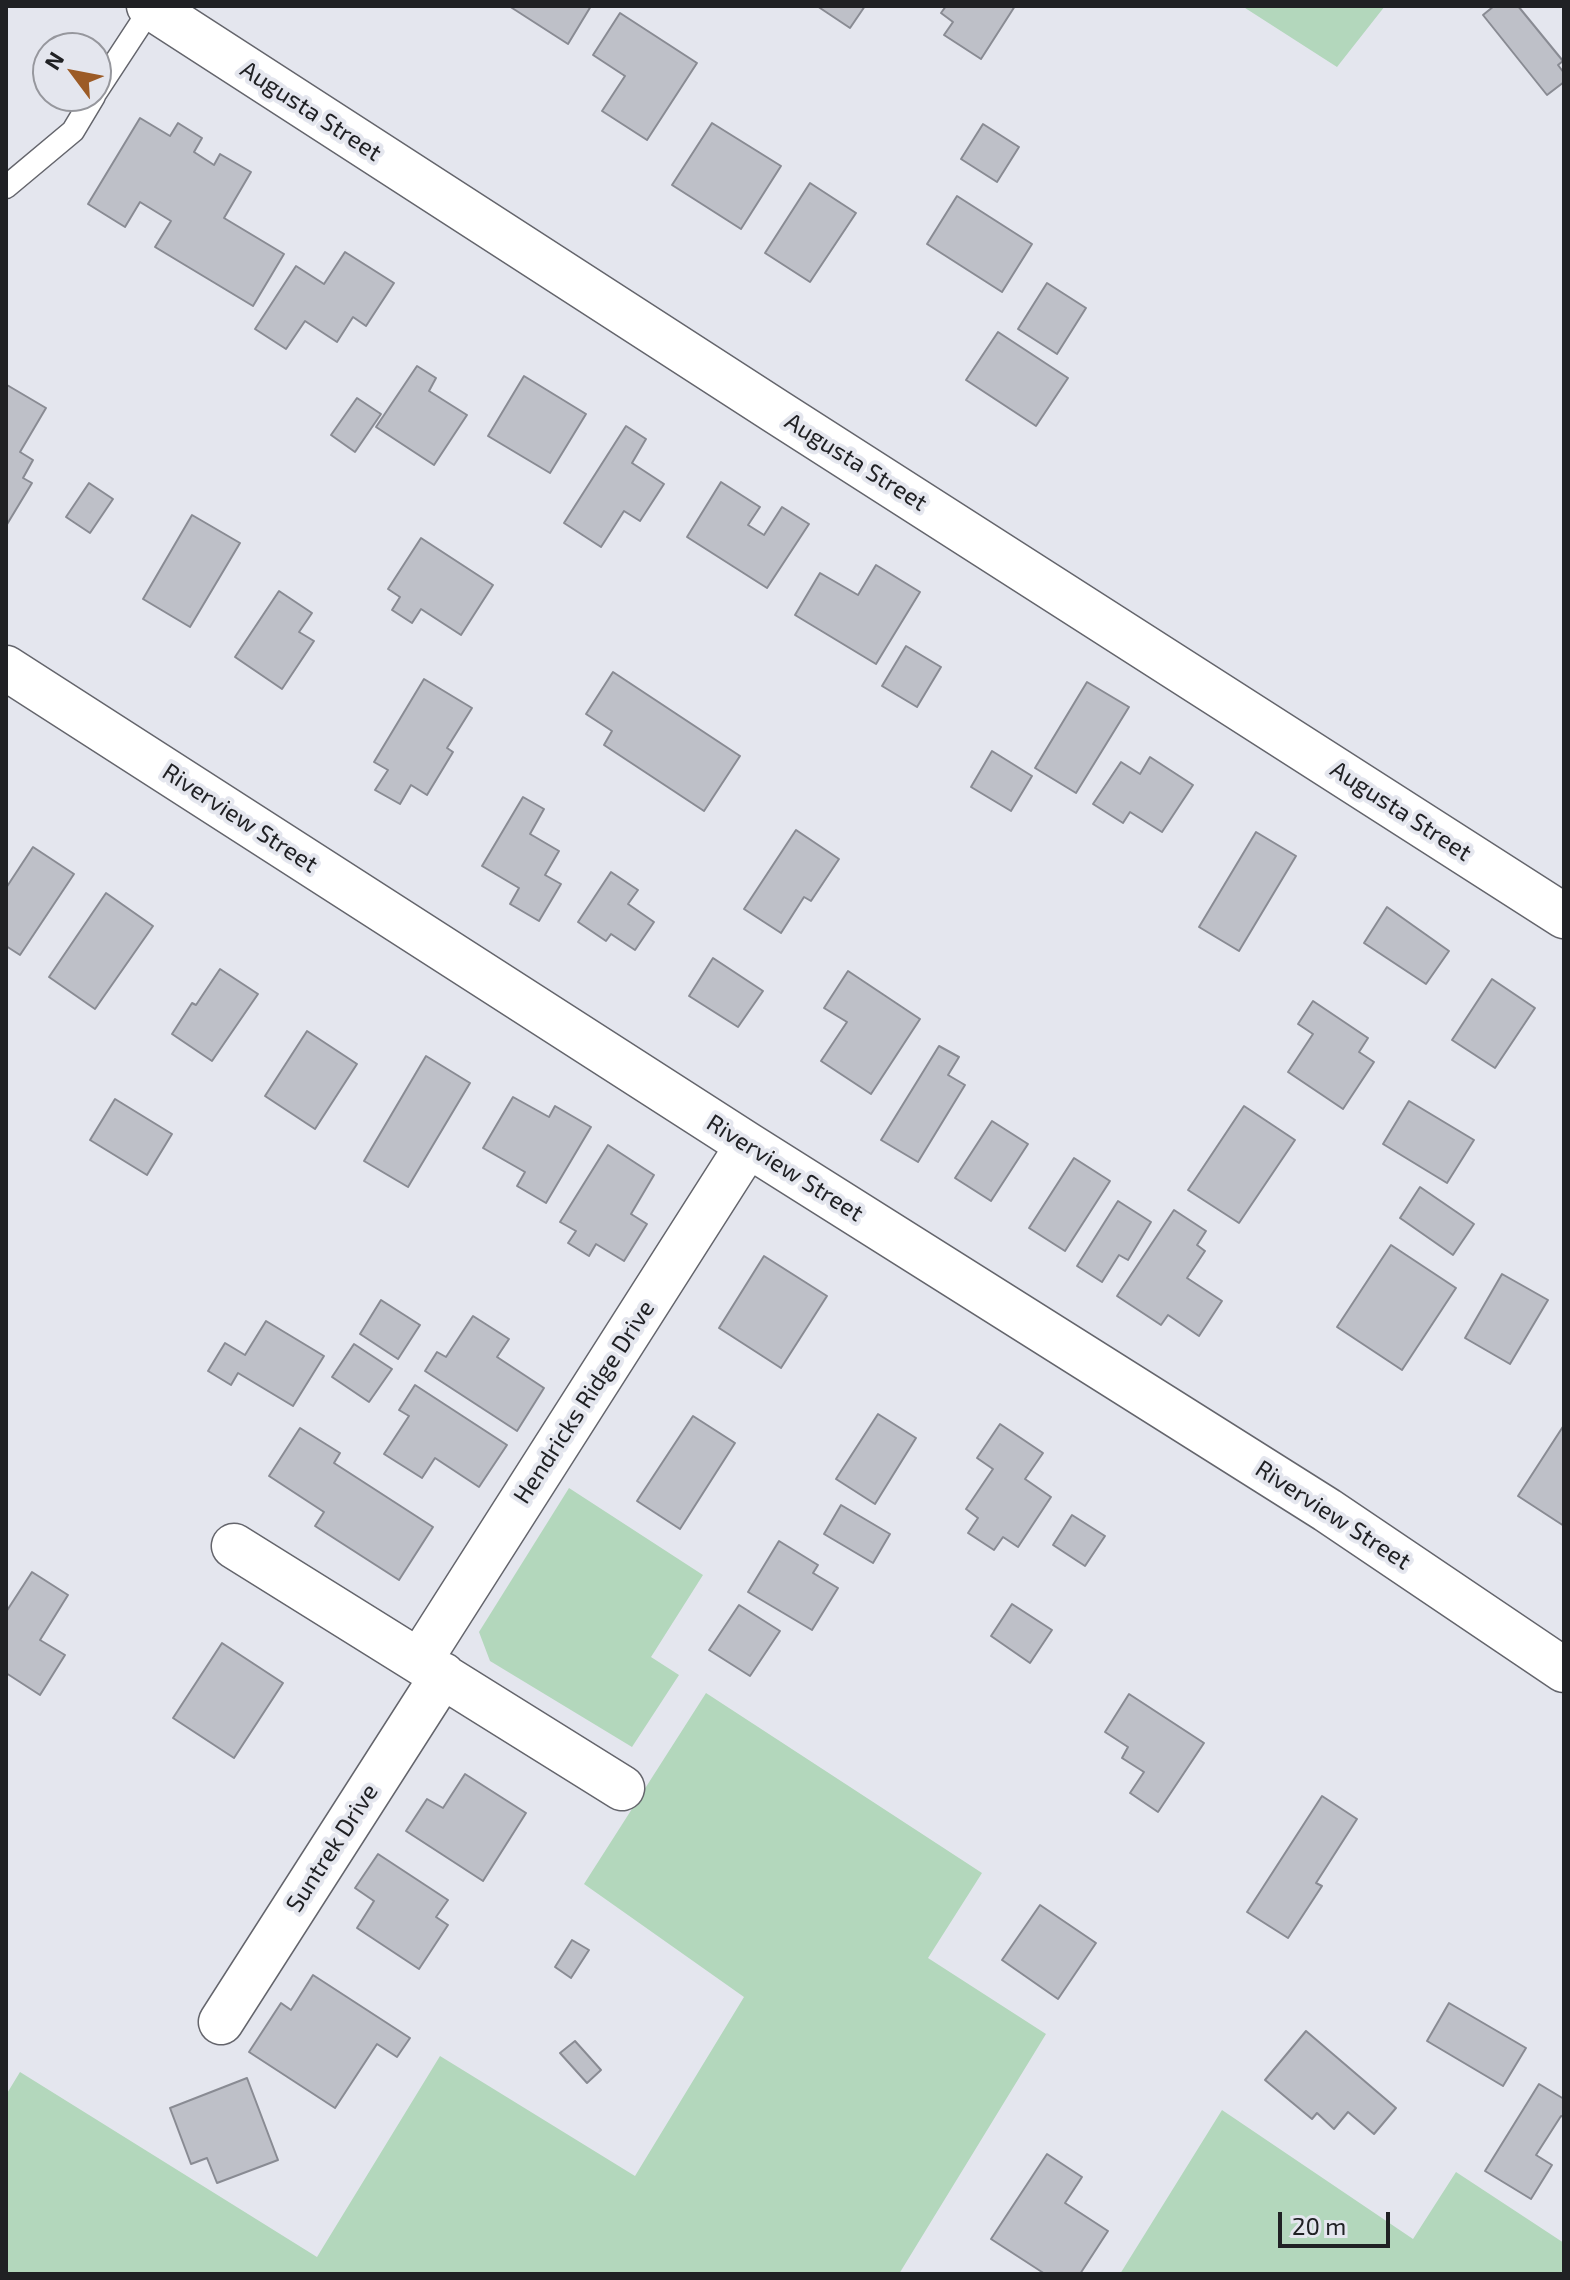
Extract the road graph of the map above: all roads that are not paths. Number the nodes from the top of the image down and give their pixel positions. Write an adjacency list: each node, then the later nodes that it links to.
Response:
1 (158, 9): 2 (lane); 6 (street, Augusta Street)
2 (112, 71)
3 (84, 112): 4 (lane)
4 (6, 187)
5 (6, 668): 7 (street, Riverview Street)
6 (1564, 916)
7 (748, 1145): 9 (street, Hendricks Ridge Drive); 10 (street, Riverview Street)
8 (234, 1546): 9 (street)
9 (431, 1667): 11 (street); 12 (street, Suntrek Drive)
10 (1564, 1670)
11 (622, 1788)
12 (221, 2022)

